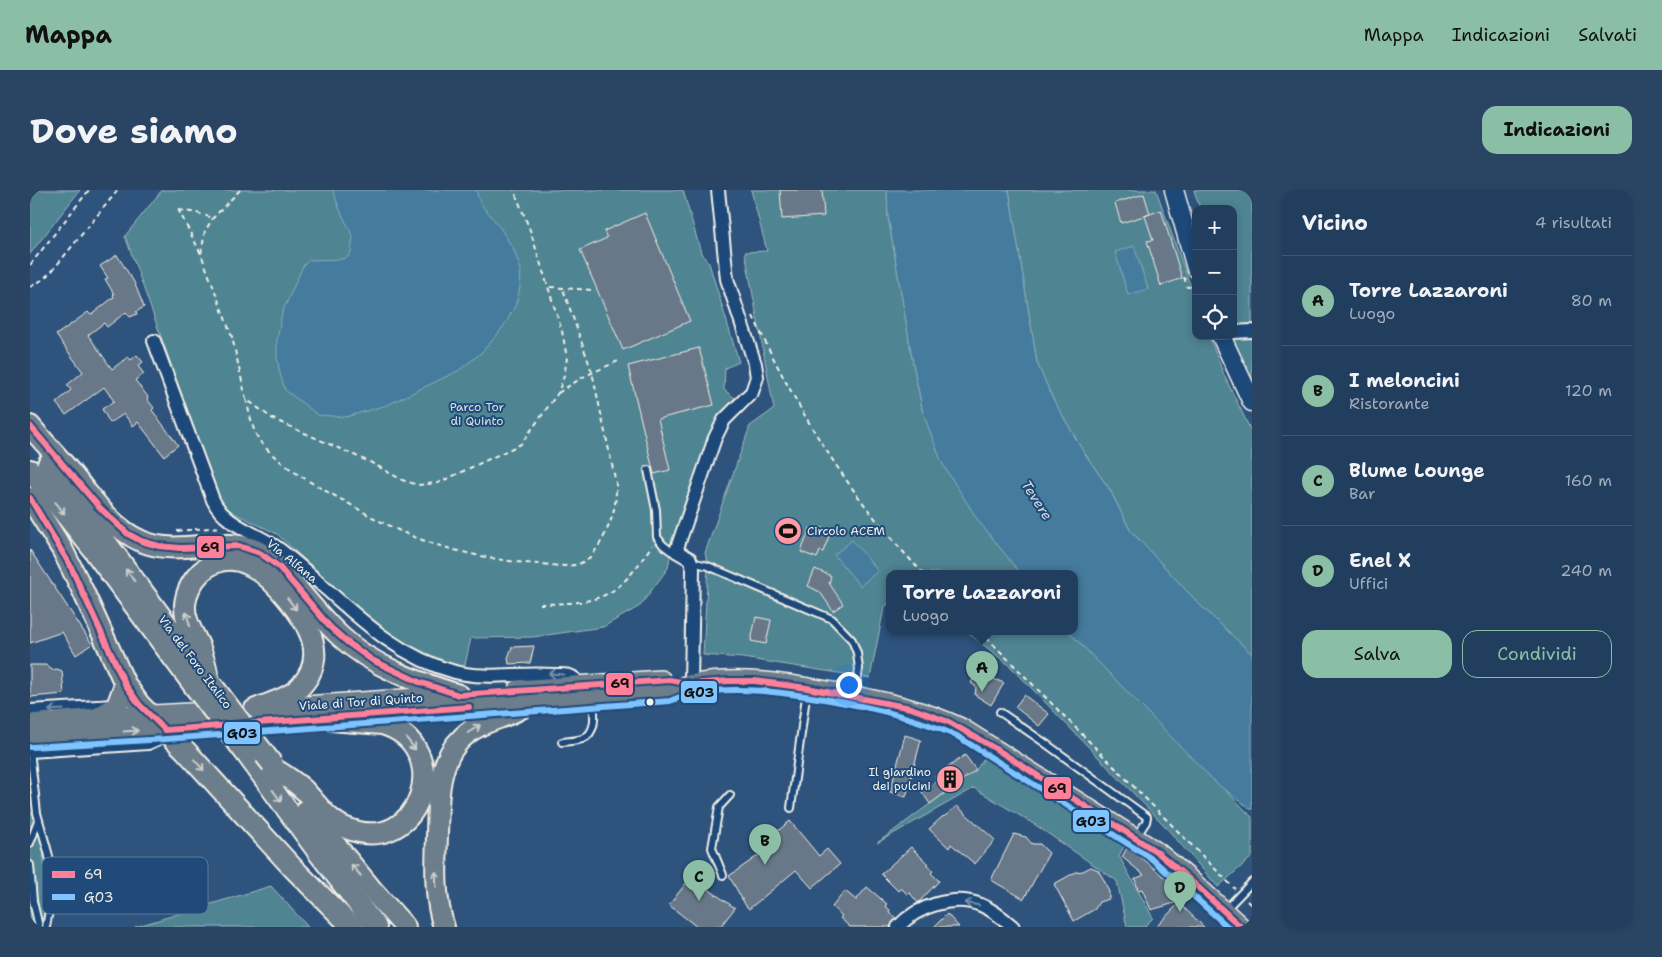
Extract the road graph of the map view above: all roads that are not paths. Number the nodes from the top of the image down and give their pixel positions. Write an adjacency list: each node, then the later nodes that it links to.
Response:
1 (718, 190): 14 (street)
2 (1174, 190): 3 (main road)
3 (1192, 254)
4 (1252, 331): 5 (street)
5 (1237, 332)
6 (1223, 340): 8 (main road)
7 (154, 341): 16 (street, Via Alfana)
8 (1252, 402)
9 (30, 426): 22 (highway)
10 (30, 439): 18 (highway, Via del Foro Italico, one-way to 10)
11 (30, 470): 18 (highway, Via del Foro Italico, one-way to 18)
12 (648, 470): 14 (lane)
13 (30, 498): 17 (highway)
14 (676, 551): 15 (street)
15 (692, 562): 19 (street); 24 (lane)
16 (527, 674): 21 (street, Via Alfana, one-way to 16); 23 (street)
17 (125, 684): 25 (highway); 30 (highway)
18 (205, 684): 27 (highway, one-way to 27); 38 (highway, Via del Foro Italico, bridge); 44 (highway, Via del Foro Italico, one-way to 44, bridge)
19 (691, 684): 20 (main road, Viale di Tor di Quinto); 21 (main road, Viale di Tor di Quinto)
20 (807, 688): 24 (main road, Viale di Tor di Quinto); 40 (lane)
21 (586, 692): 23 (main road, Viale di Tor di Quinto); 36 (lane)
22 (459, 695): 23 (main road, Viale di Tor di Quinto); 27 (main road, Viale di Tor di Quinto)
23 (535, 696): 32 (main road, Viale di Tor di Quinto); 56 (highway, one-way to 23)
24 (855, 696): 42 (main road, Viale di Tor di Quinto)
25 (117, 706): 26 (street); 31 (highway)
26 (75, 709): 28 (street, one-way to 28); 31 (street)
27 (254, 710): 30 (main road, Viale di Tor di Quinto)
28 (30, 711)
29 (1000, 712): 42 (lane)
30 (149, 715): 31 (main road, Viale di Tor di Quinto); 34 (highway)
31 (98, 718): 33 (main road, Viale di Tor di Quinto)
32 (317, 718): 34 (main road, Viale di Tor di Quinto); 38 (highway, one-way to 38)
33 (30, 724)
34 (165, 730): 35 (main road, Viale di Tor di Quinto, one-way to 34); 37 (street, Viale di Tor di Quinto); 53 (highway, one-way to 53)
35 (30, 738)
36 (562, 742)
37 (30, 750): 41 (lane)
38 (274, 767): 44 (highway, Via del Foro Italico)
39 (730, 795): 47 (lane)
40 (791, 808)
41 (38, 821): 43 (lane); 45 (lane)
42 (1136, 838): 49 (main road, Viale di Tor di Quinto)
43 (30, 843)
44 (330, 853): 54 (highway, Via del Foro Italico); 55 (highway, Via del Foro Italico, one-way to 44)
45 (49, 857)
46 (30, 865): 51 (lane)
47 (723, 876)
48 (1252, 882): 49 (lane)
49 (1224, 911): 59 (main road, Viale di Tor di Quinto)
50 (48, 914): 52 (lane)
51 (39, 927)
52 (46, 927)
53 (352, 927)
54 (376, 927)
55 (405, 927)
56 (444, 927)
57 (898, 927): 58 (street, one-way to 57)
58 (1013, 927)
59 (1241, 927)

